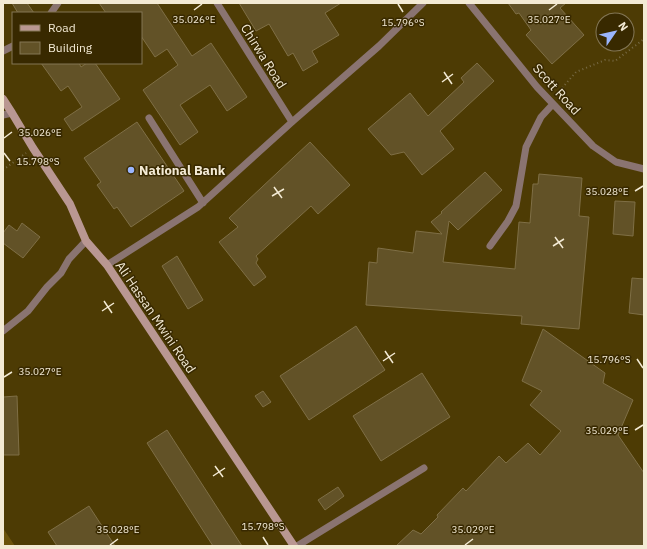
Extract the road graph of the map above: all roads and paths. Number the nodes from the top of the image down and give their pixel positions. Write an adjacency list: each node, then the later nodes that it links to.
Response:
1 (58, 3): 5 (lane)
2 (217, 3): 14 (lane, Chirwa Road)
3 (423, 3): 14 (lane)
4 (469, 3): 10 (lane, Scott Road)
5 (52, 12)
6 (644, 39): 10 (path)
7 (12, 46): 8 (lane)
8 (3, 51)
9 (3, 99): 11 (main road, Ali Hassan Mwini Road)
10 (552, 102): 16 (lane, Scott Road); 20 (lane)
11 (12, 113): 12 (lane); 15 (main road, Ali Hassan Mwini Road)
12 (3, 115)
13 (149, 118): 18 (lane)
14 (292, 122): 18 (lane)
15 (33, 148): 17 (path); 19 (main road, Ali Hassan Mwini Road)
16 (644, 169)
17 (3, 170)
18 (203, 203): 21 (lane)
19 (86, 241): 21 (main road, Ali Hassan Mwini Road); 22 (lane)
20 (490, 246)
21 (107, 265): 24 (main road, Ali Hassan Mwini Road)
22 (3, 331)
23 (424, 468): 24 (lane)
24 (295, 546)

